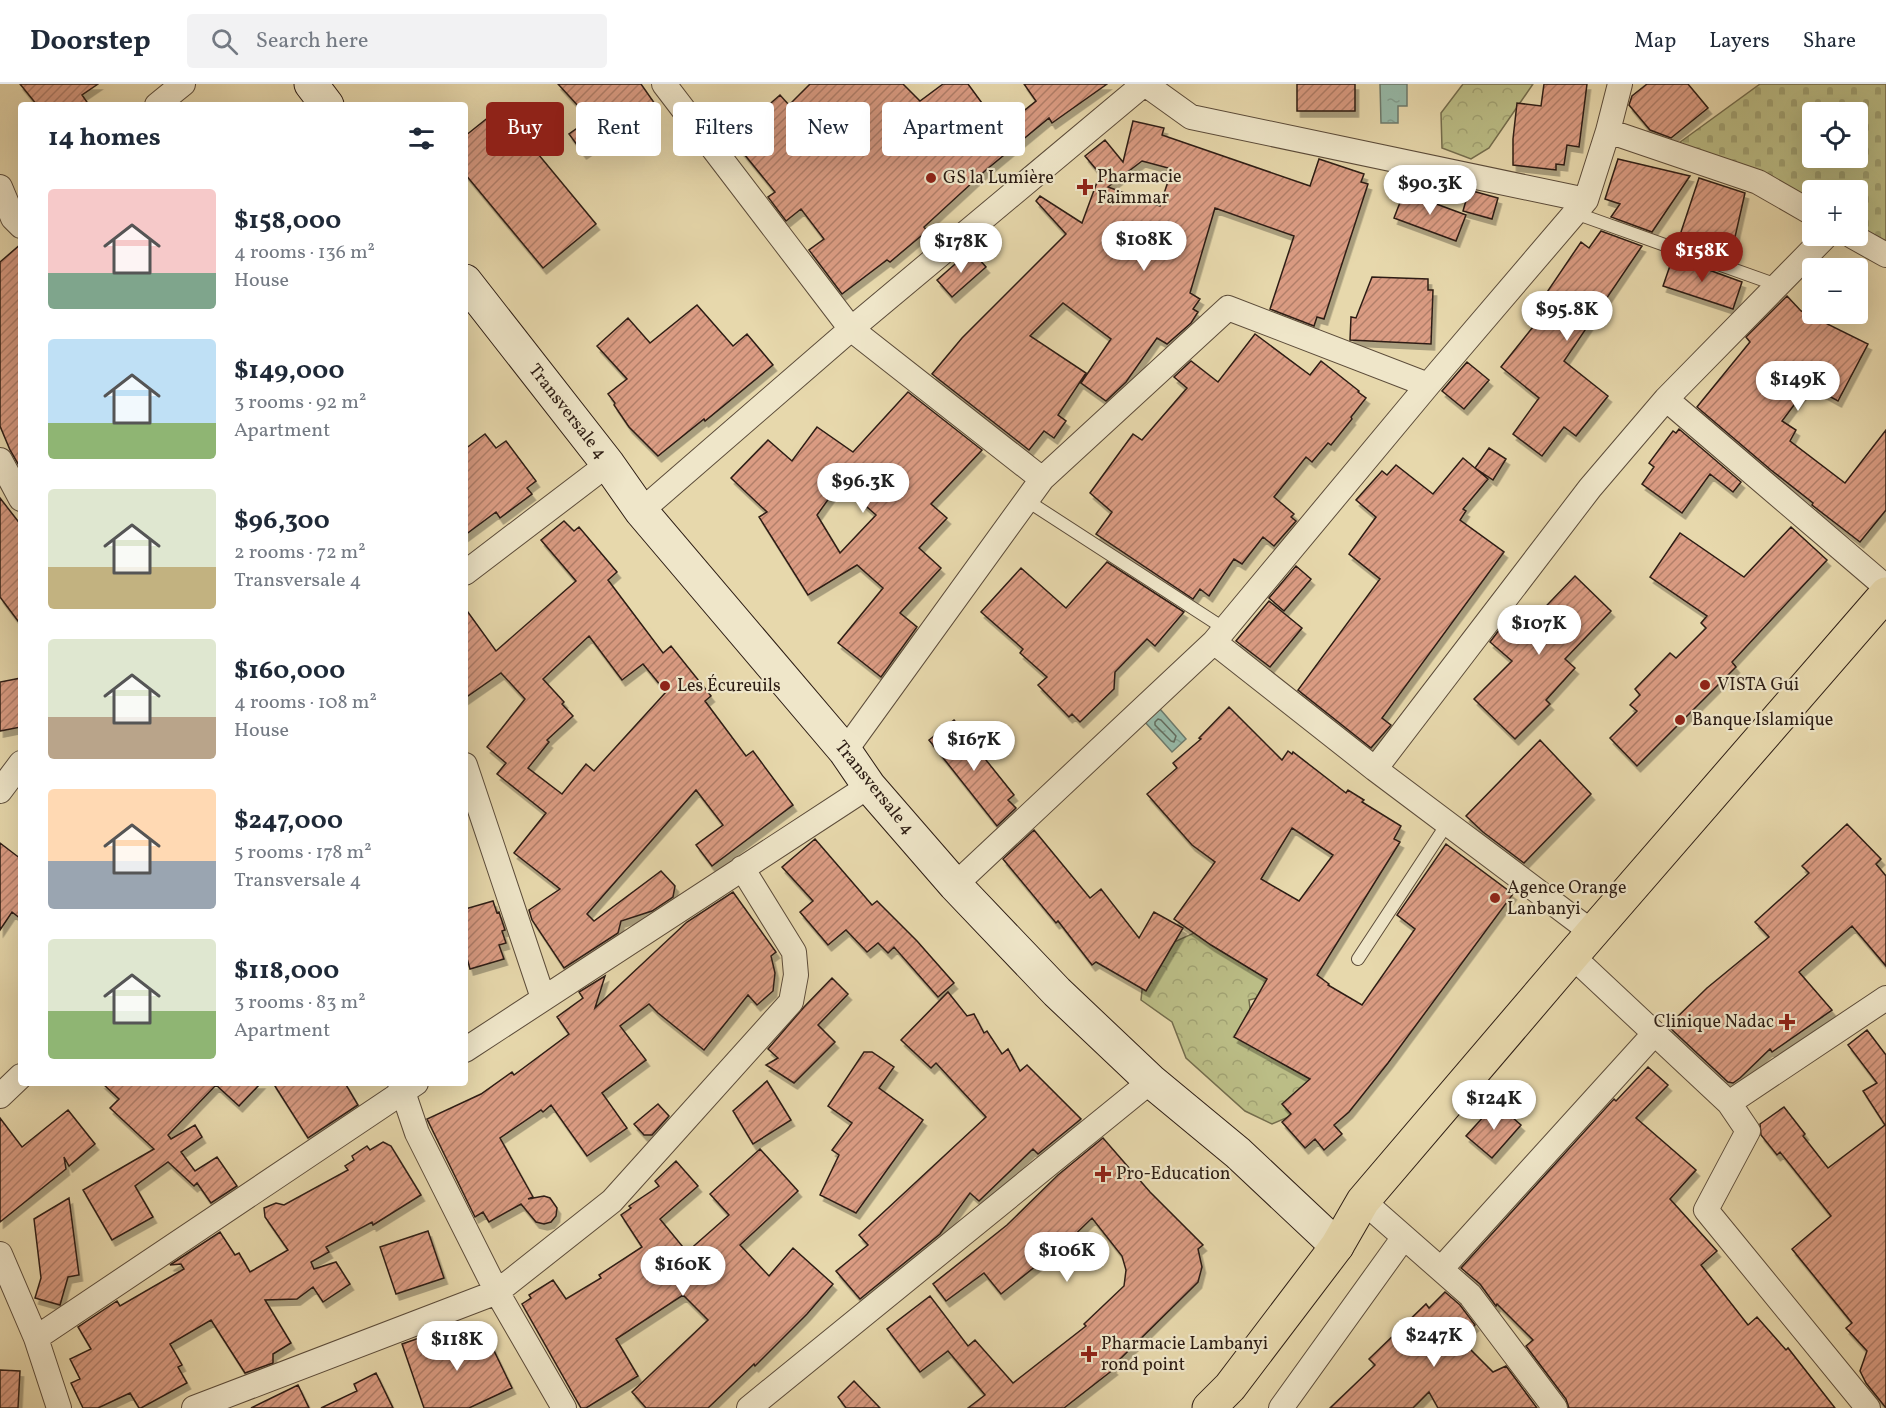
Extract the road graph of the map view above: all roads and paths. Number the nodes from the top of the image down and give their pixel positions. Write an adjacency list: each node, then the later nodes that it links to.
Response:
1 (183, 84): 6 (street)
2 (311, 84): 7 (main road)
3 (664, 84): 18 (street)
4 (1145, 84): 10 (street); 18 (street)
5 (1620, 84): 8 (street)
6 (161, 102)
7 (325, 102)
8 (1608, 131): 10 (street); 11 (street)
9 (0, 187): 12 (street)
10 (1581, 206): 17 (lane); 19 (street)
11 (1802, 207)
12 (14, 221)
13 (1868, 245): 15 (street)
14 (1816, 246): 17 (street)
15 (1886, 255)
16 (468, 285): 22 (main road, Transversale 4)
17 (1777, 285): 20 (street)
18 (851, 329): 23 (street); 26 (street)
19 (1428, 385): 23 (street); 30 (street)
20 (1666, 399): 28 (street); 33 (street)
21 (0, 460): 24 (street)
22 (608, 464): 26 (main road, Transversale 4); 27 (street)
23 (1042, 479): 25 (street)
24 (18, 493)
25 (1026, 500): 30 (lane); 31 (street)
26 (641, 511): 31 (main road, Transversale 4)
27 (468, 571)
28 (1886, 587)
29 (1886, 594): 40 (main road)
30 (1219, 635): 33 (street); 39 (street)
31 (845, 751): 35 (main road, Transversale 4)
32 (18, 767): 36 (street)
33 (1375, 769): 37 (street)
34 (468, 774): 42 (street)
35 (869, 786): 38 (street); 39 (main road, Transversale 4)
36 (0, 791)
37 (1447, 824): 40 (street); 41 (lane)
38 (742, 868): 42 (street); 56 (street)
39 (955, 885): 47 (main road, Transversale 4)
40 (1583, 945): 44 (street); 51 (main road)
41 (1358, 959)
42 (543, 998): 45 (street)
43 (1882, 1007): 50 (street)
44 (1654, 1034): 50 (street); 55 (street)
45 (468, 1048)
46 (18, 1079): 49 (street)
47 (1151, 1081): 53 (main road, Transversale 4); 61 (street)
48 (406, 1086): 56 (street); 57 (street)
49 (0, 1096)
50 (1729, 1103): 65 (street)
51 (1363, 1201): 52 (street); 53 (main road)
52 (1404, 1237): 55 (street); 63 (street)
53 (1337, 1246): 62 (main road)
54 (0, 1254): 57 (street)
55 (1441, 1269): 64 (street)
56 (497, 1292): 59 (street); 60 (street)
57 (36, 1338): 58 (street)
58 (58, 1408)
59 (194, 1408)
60 (564, 1408)
61 (749, 1408)
62 (1209, 1408)
63 (1281, 1408)
64 (1555, 1408)
65 (1868, 1408)

